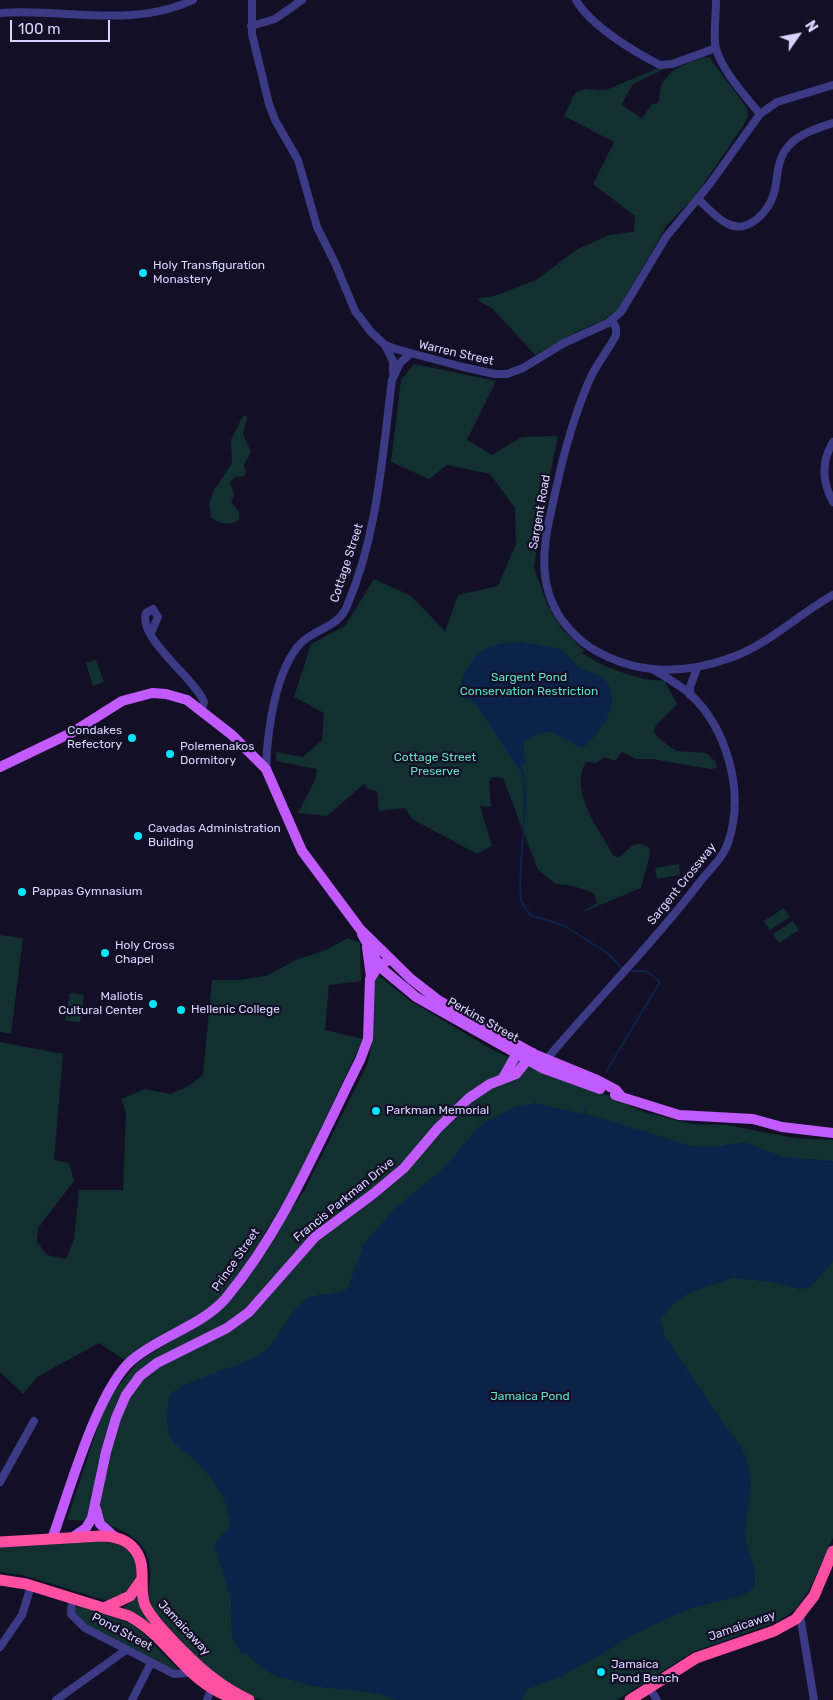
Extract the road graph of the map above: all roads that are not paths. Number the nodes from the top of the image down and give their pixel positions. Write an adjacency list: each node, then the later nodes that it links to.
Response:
1 (194, 0): 6 (street)
2 (252, 0): 7 (street, Warren Street)
3 (302, 0): 7 (street)
4 (576, 0): 8 (street)
5 (716, 0): 8 (street)
6 (0, 14)
7 (251, 26): 14 (street, Warren Street)
8 (716, 48): 10 (street)
9 (833, 85): 10 (street, Warren Street)
10 (760, 114): 12 (street, Warren Street)
11 (833, 123): 12 (street)
12 (698, 199): 13 (street, Warren Street)
13 (612, 321): 15 (street, Warren Street); 22 (street, Sargent Road)
14 (385, 345): 15 (street, Warren Street); 16 (street, Cottage Street)
15 (410, 354): 16 (street, Cottage Street)
16 (392, 380): 26 (street, Cottage Street)
17 (833, 442): 18 (street)
18 (833, 502)
19 (833, 595): 21 (street, Sargent Road)
20 (151, 633): 24 (street)
21 (697, 668): 22 (street, Sargent Road); 23 (street)
22 (654, 670): 23 (street, Sargent Crossway)
23 (690, 695): 35 (street, Sargent Crossway)
24 (202, 709): 25 (main road); 26 (main road)
25 (0, 767)
26 (266, 769): 27 (main road, Cottage Street)
27 (330, 888): 28 (main road, Perkins Street)
28 (360, 929): 29 (main road, Perkins Street); 30 (main road, Perkins Street)
29 (367, 946): 31 (main road, Perkins Street); 32 (main road, Prince Street)
30 (390, 959): 31 (main road); 33 (main road, Perkins Street)
31 (380, 967): 32 (main road); 33 (main road, Perkins Street)
32 (371, 977): 43 (main road, Prince Street)
33 (519, 1050): 34 (main road, Perkins Street); 36 (main road, Francis Parkman Drive)
34 (531, 1056): 35 (main road, Perkins Street); 36 (main road, Francis Parkman Drive); 37 (main road, Perkins Street)
35 (546, 1060): 37 (main road, Perkins Street)
36 (503, 1078): 41 (main road, Francis Parkman Drive)
37 (621, 1096): 38 (main road, Perkins Street)
38 (833, 1133)
39 (34, 1421): 40 (street)
40 (0, 1482)
41 (96, 1506): 42 (main road, Francis Parkman Drive); 44 (main road)
42 (73, 1537): 43 (highway); 44 (highway)
43 (52, 1538): 45 (highway)
44 (116, 1538): 47 (highway, Jamaicaway)
45 (3, 1543)
46 (833, 1551): 52 (highway, Jamaicaway)
47 (142, 1579): 51 (highway); 63 (highway, Jamaicaway)
48 (2, 1580): 49 (highway)
49 (31, 1586): 50 (highway); 53 (street)
50 (72, 1600): 51 (highway); 54 (street, Pond Street)
51 (104, 1608): 56 (highway)
52 (800, 1614): 57 (highway, Jamaicaway); 66 (street)
53 (0, 1647)
54 (126, 1650): 55 (street, Pond Street); 59 (street)
55 (151, 1663): 56 (street, Pond Street); 60 (street)
56 (190, 1673): 58 (highway)
57 (649, 1688): 64 (highway, Jamaicaway); 65 (street)
58 (211, 1689): 61 (street); 62 (highway)
59 (56, 1700)
60 (132, 1700)
61 (207, 1700)
62 (240, 1700)
63 (249, 1700)
64 (630, 1700)
65 (657, 1700)
66 (814, 1700)

